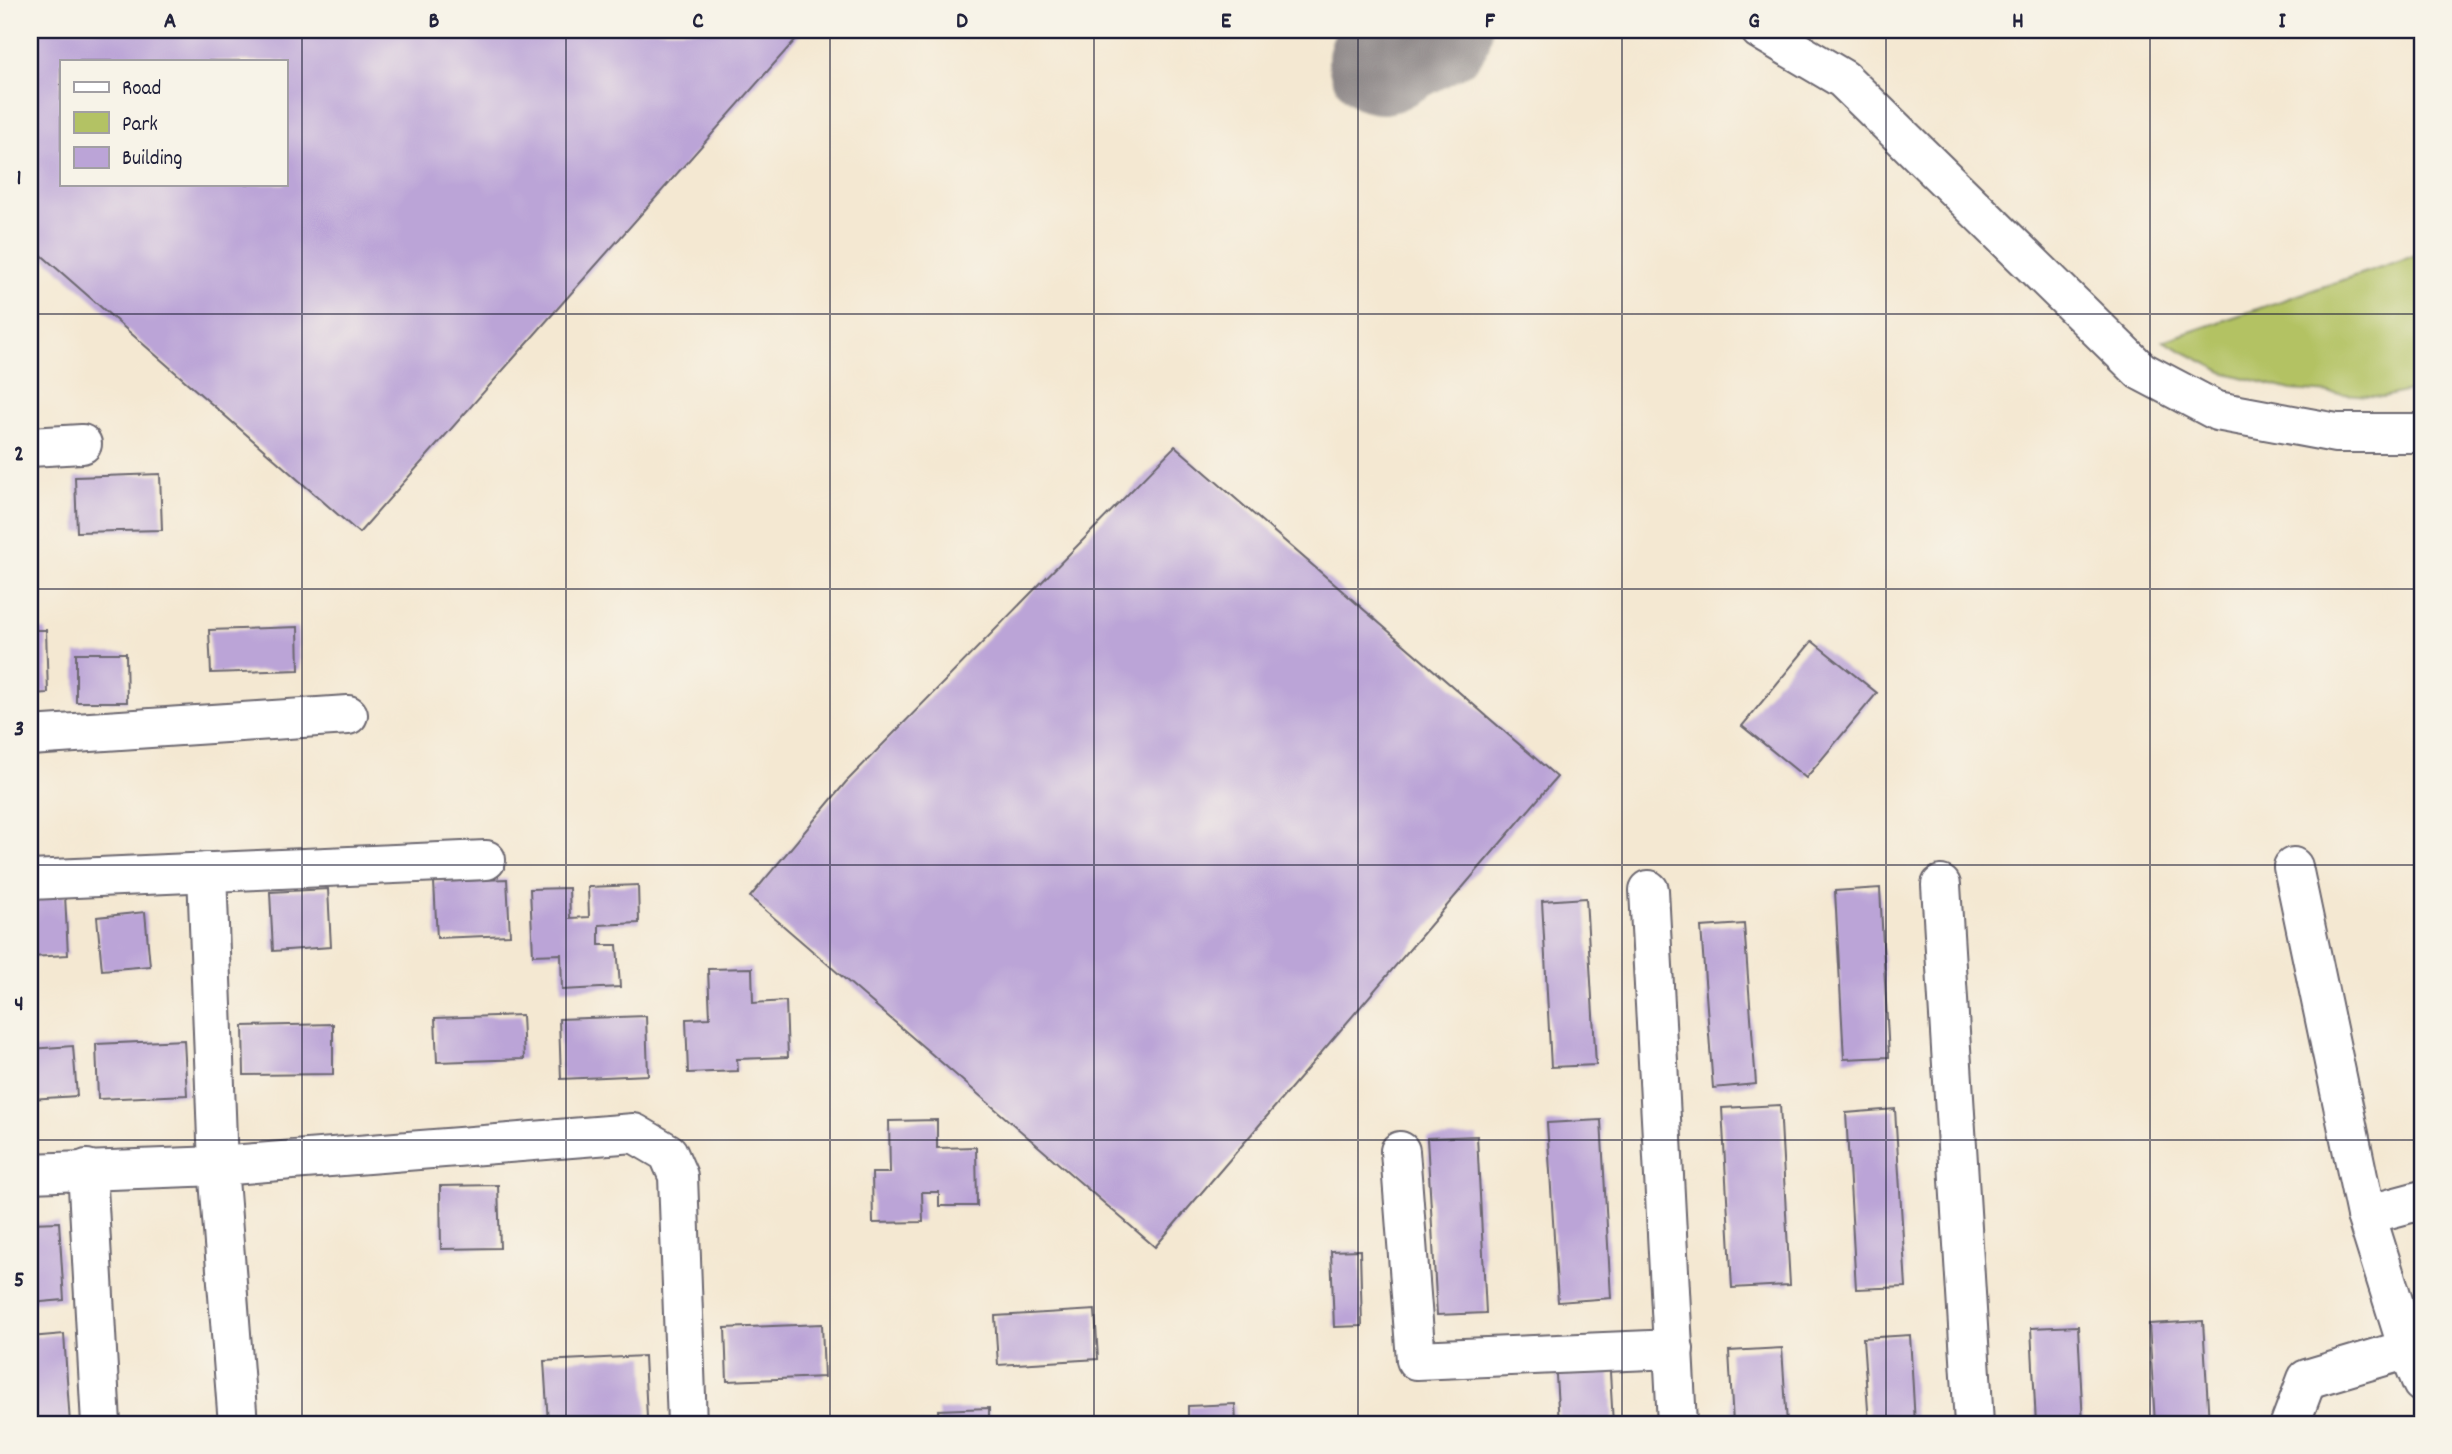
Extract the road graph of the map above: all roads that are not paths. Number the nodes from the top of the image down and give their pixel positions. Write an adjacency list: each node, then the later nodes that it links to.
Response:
1 (1760, 30): 2 (street)
2 (2422, 433)
3 (82, 444): 4 (street)
4 (30, 447)
5 (348, 715): 6 (street)
6 (30, 736)
7 (486, 860): 9 (street)
8 (2293, 867): 18 (street)
9 (207, 872): 10 (street); 14 (street)
10 (30, 880)
11 (1941, 885): 25 (street)
12 (1649, 890): 19 (street)
13 (1400, 1151): 19 (street)
14 (218, 1166): 15 (street); 22 (street); 23 (street)
15 (87, 1169): 16 (street); 21 (street)
16 (30, 1172)
17 (2422, 1200): 18 (street)
18 (2366, 1215): 20 (street)
19 (1674, 1349): 24 (street)
20 (2415, 1366): 26 (street)
21 (101, 1424)
22 (238, 1424)
23 (687, 1424)
24 (1677, 1424)
25 (1974, 1424)
26 (2290, 1424)

